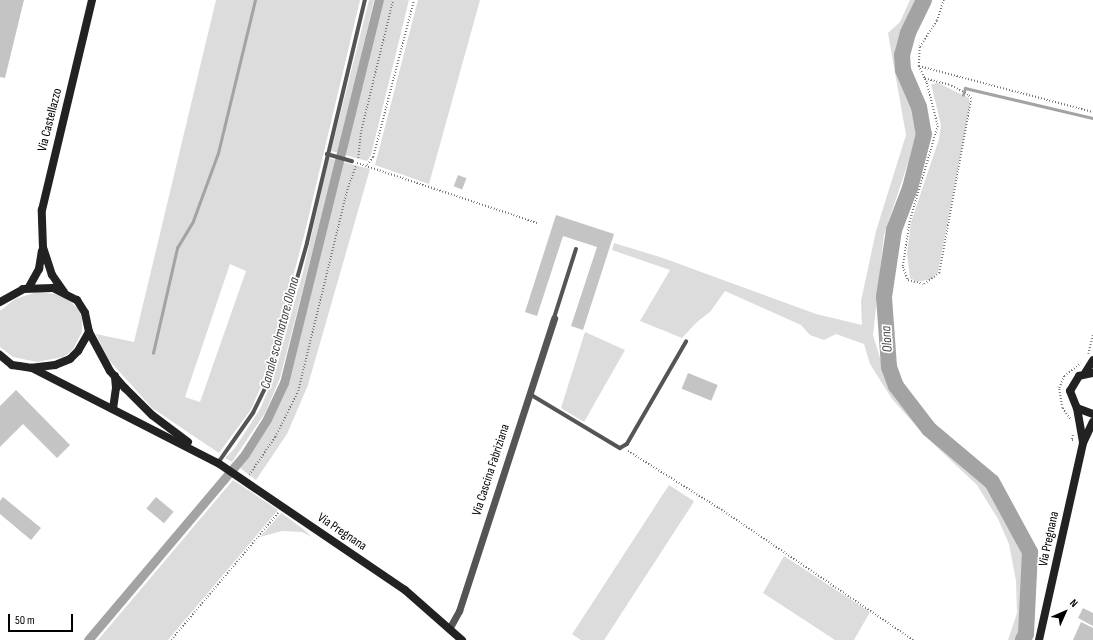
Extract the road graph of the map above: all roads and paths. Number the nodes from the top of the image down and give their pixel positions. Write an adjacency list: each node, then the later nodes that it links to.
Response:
1 (92, 0): 14 (street, Via Castellazzo)
2 (365, 0): 9 (lane)
3 (393, 0): 11 (path)
4 (414, 0): 12 (path)
5 (944, 0): 6 (path)
6 (919, 66): 7 (path); 8 (path)
7 (925, 78): 7 (path)
8 (1093, 112)
9 (328, 154): 10 (lane); 39 (lane)
10 (352, 161)
11 (357, 163): 12 (path); 40 (path)
12 (366, 165): 13 (path)
13 (537, 223)
14 (43, 248): 16 (street, Via Castellazzo); 18 (street, Via Castellazzo)
15 (576, 249): 21 (lane)
16 (29, 287): 17 (street); 18 (street)
17 (19, 290): 19 (street); 20 (street)
18 (64, 292): 22 (street, Via Pregnana)
19 (0, 294)
20 (0, 302)
21 (554, 318): 31 (street, Via Cascina Fabriziana)
22 (89, 332): 28 (street); 30 (street, Via Pregnana)
23 (686, 342): 37 (lane)
24 (0, 355): 27 (street)
25 (1093, 360): 29 (street, Via Pregnana)
26 (0, 365): 27 (street)
27 (12, 365): 28 (street)
28 (32, 368): 33 (street, Via Pregnana)
29 (1089, 373): 32 (street, Via Pregnana)
30 (114, 376): 33 (street); 38 (street, Via Pregnana)
31 (528, 393): 37 (lane); 42 (street, Via Cascina Fabriziana)
32 (1077, 408): 34 (street); 36 (street, Via Pregnana)
33 (113, 409): 38 (street, Via Pregnana)
34 (1093, 414)
35 (1093, 422): 36 (street, Via Pregnana)
36 (1083, 443): 46 (street, Via Pregnana)
37 (620, 448): 45 (path)
38 (202, 453): 39 (street, Via Pregnana)
39 (220, 464): 40 (street, Via Pregnana)
40 (243, 479): 41 (street, Via Pregnana)
41 (283, 507): 42 (street, Via Pregnana); 43 (path)
42 (449, 628): 44 (street, Via Pregnana)
43 (171, 640)
44 (462, 640)
45 (913, 640)
46 (1039, 640)

